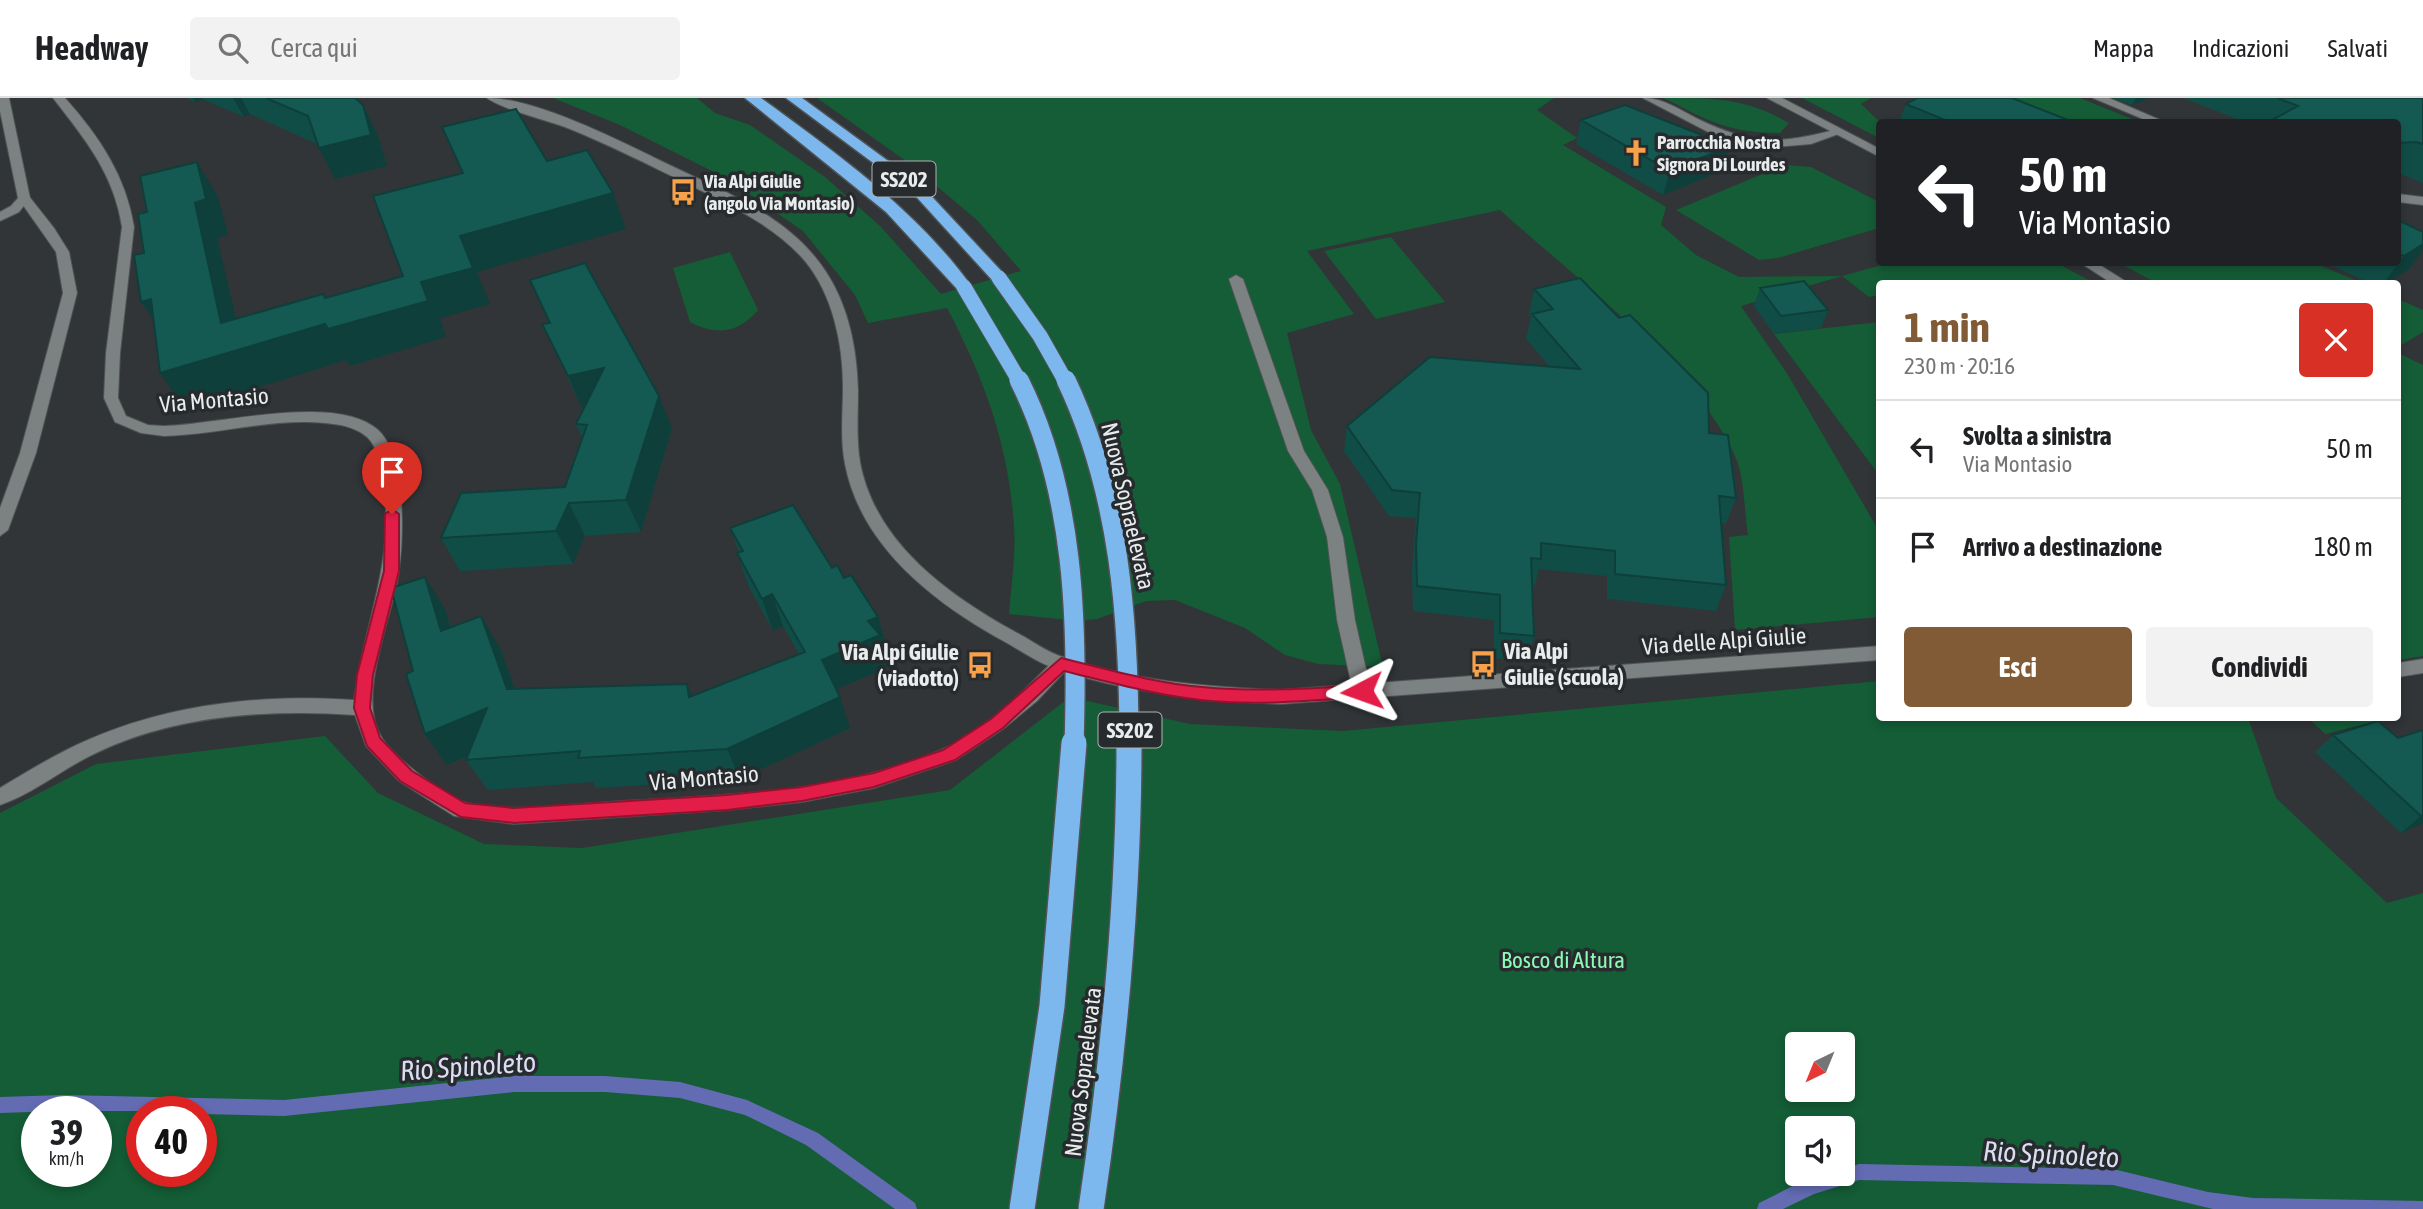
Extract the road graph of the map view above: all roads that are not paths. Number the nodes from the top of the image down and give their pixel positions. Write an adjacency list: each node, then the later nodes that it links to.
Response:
1 (3, 98): 12 (street)
2 (59, 98): 25 (street, Via Montasio)
3 (493, 98): 21 (street, Via delle Alpi Giulie)
4 (752, 98): 27 (highway, Nuova Sopraelevata / SS202, bridge)
5 (793, 98): 28 (highway, Nuova Sopraelevata / SS202, bridge)
6 (1649, 98): 10 (street)
7 (1773, 98): 10 (street)
8 (2099, 98): 9 (street)
9 (2152, 119)
10 (1838, 132): 11 (street)
11 (1876, 152)
12 (24, 198): 15 (street); 19 (street)
13 (2401, 198): 14 (street)
14 (2423, 201)
15 (0, 217)
16 (2092, 266): 18 (street)
17 (1236, 279): 24 (street)
18 (2117, 280)
19 (0, 530)
20 (1876, 653): 24 (street, Via delle Alpi Giulie)
21 (1061, 664): 24 (street, Via delle Alpi Giulie); 25 (street, Via Montasio)
22 (2423, 666): 23 (street)
23 (2401, 670)
24 (1362, 691)
25 (362, 708): 26 (street)
26 (0, 797)
27 (1023, 1209)
28 (1091, 1209)

